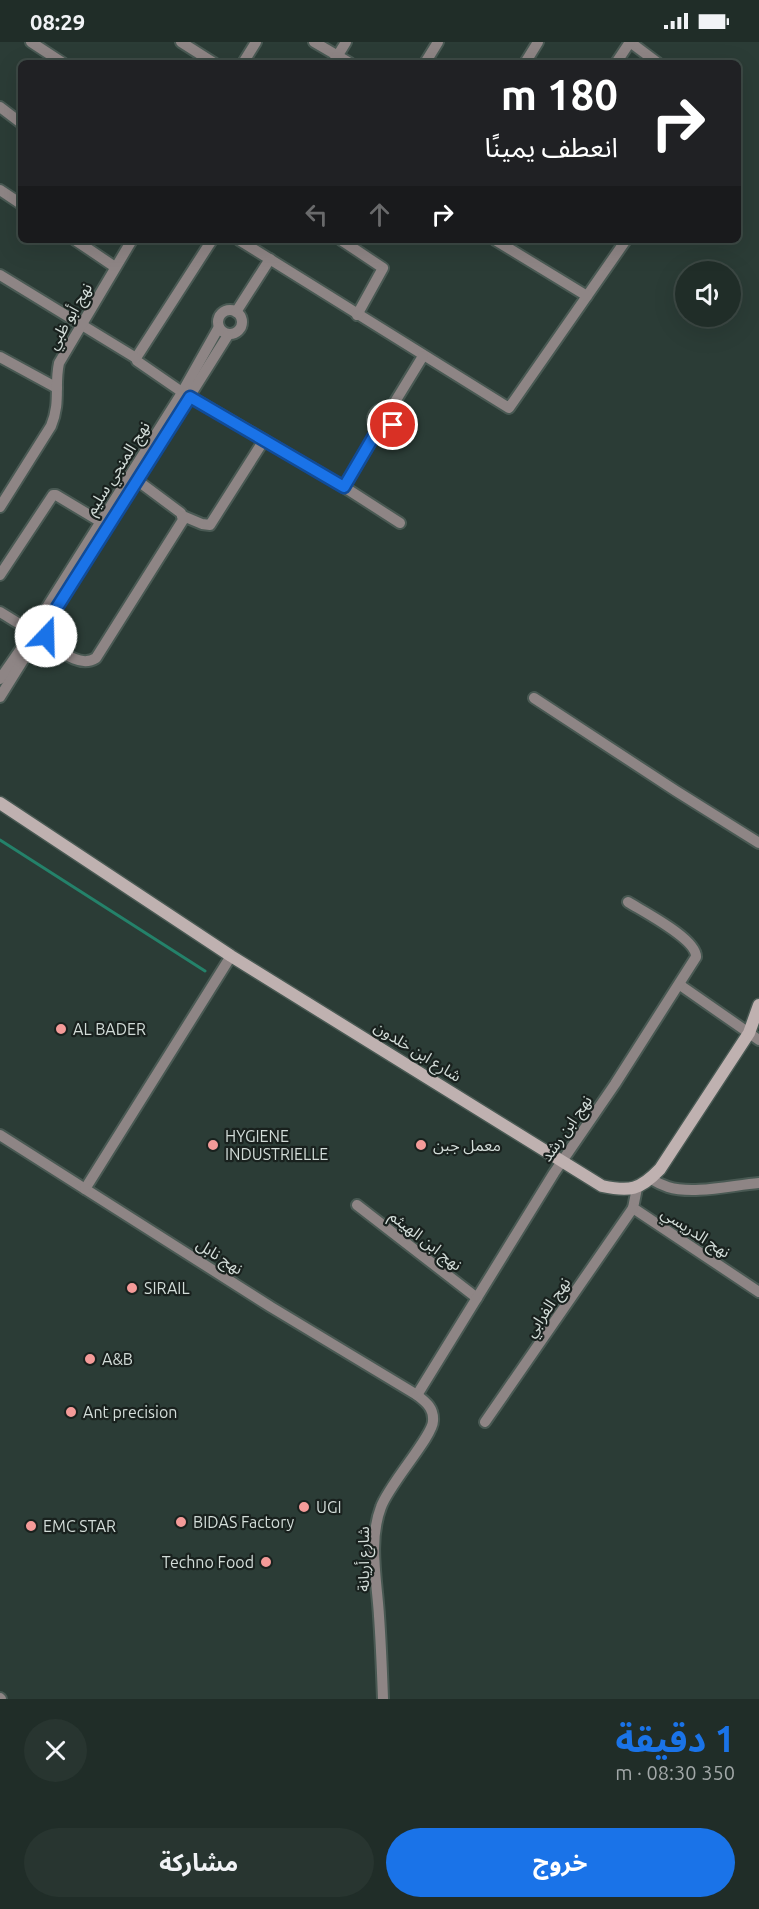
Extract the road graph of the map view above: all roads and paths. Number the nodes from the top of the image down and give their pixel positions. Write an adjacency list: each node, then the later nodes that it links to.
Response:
1 (31, 42): 10 (street)
2 (181, 42): 11 (street)
3 (256, 42): 12 (street)
4 (314, 42): 9 (street)
5 (346, 42): 9 (street)
6 (438, 42): 13 (street)
7 (538, 42): 14 (street)
8 (630, 42): 15 (street); 16 (street)
9 (335, 59)
10 (58, 60)
11 (209, 60)
12 (245, 60)
13 (427, 60)
14 (527, 60)
15 (618, 60)
16 (654, 60)
17 (0, 107): 18 (street)
18 (18, 121)
19 (0, 190): 20 (street)
20 (18, 202)
21 (79, 243): 29 (street)
22 (130, 243): 29 (street, نهج أبو ظبي)
23 (210, 243): 39 (street)
24 (244, 243): 28 (street)
25 (345, 243): 33 (street)
26 (500, 243): 31 (street)
27 (624, 243): 31 (street)
28 (270, 259): 32 (street); 33 (street)
29 (115, 267): 34 (street, نهج أبو ظبي)
30 (0, 275): 34 (street)
31 (587, 296): 37 (street)
32 (236, 312): 35 (street); 36 (street)
33 (357, 315): 37 (street)
34 (80, 325): 39 (street); 40 (street, نهج أبو ظبي)
35 (219, 327): 36 (street); 41 (street, نهج المنجي سليم)
36 (228, 334): 41 (street, نهج المنجي سليم)
37 (423, 356): 44 (street)
38 (0, 357): 40 (street)
39 (136, 358): 41 (street)
40 (57, 388): 45 (street, نهج أبو ظبي)
41 (186, 395): 42 (street); 43 (street, نهج المنجي سليم); 48 (street, نهج المنجي سليم)
42 (264, 440): 44 (street); 46 (street)
43 (138, 481): 46 (street); 48 (street, نهج المنجي سليم)
44 (344, 487): 47 (street)
45 (0, 507)
46 (183, 516): 53 (street)
47 (400, 523)
48 (104, 525): 49 (street); 51 (street, نهج المنجي سليم)
49 (0, 575)
50 (0, 612): 52 (street)
51 (41, 626): 52 (street); 53 (street)
52 (26, 628): 54 (street)
53 (44, 639): 54 (street)
54 (30, 642): 55 (street); 56 (street)
55 (0, 679)
56 (0, 697)
57 (534, 698): 59 (street)
58 (0, 803): 61 (street, شارع ابن خلدون)
59 (759, 843)
60 (628, 902): 62 (street, نهج ابن رشد)
61 (231, 956): 66 (street, شارع ابن خلدون); 70 (street)
62 (680, 985): 64 (street); 66 (street, نهج ابن رشد)
63 (759, 1005): 64 (street)
64 (754, 1036): 67 (street)
65 (0, 1135): 70 (street, نهج نابل)
66 (563, 1160): 69 (street, شارع ابن خلدون); 74 (street, نهج ابن رشد)
67 (651, 1179): 68 (street); 69 (street)
68 (759, 1183)
69 (637, 1188): 72 (street)
70 (85, 1190): 75 (street, نهج نابل)
71 (357, 1205): 74 (street, نهج ابن الهيثم)
72 (633, 1209): 73 (street, نهج الدريسي); 76 (street, نهج الفرابي)
73 (759, 1292)
74 (477, 1298): 75 (street, نهج ابن رشد)
75 (421, 1398): 77 (street, شارع أريانة)
76 (485, 1422)
77 (383, 1699)

